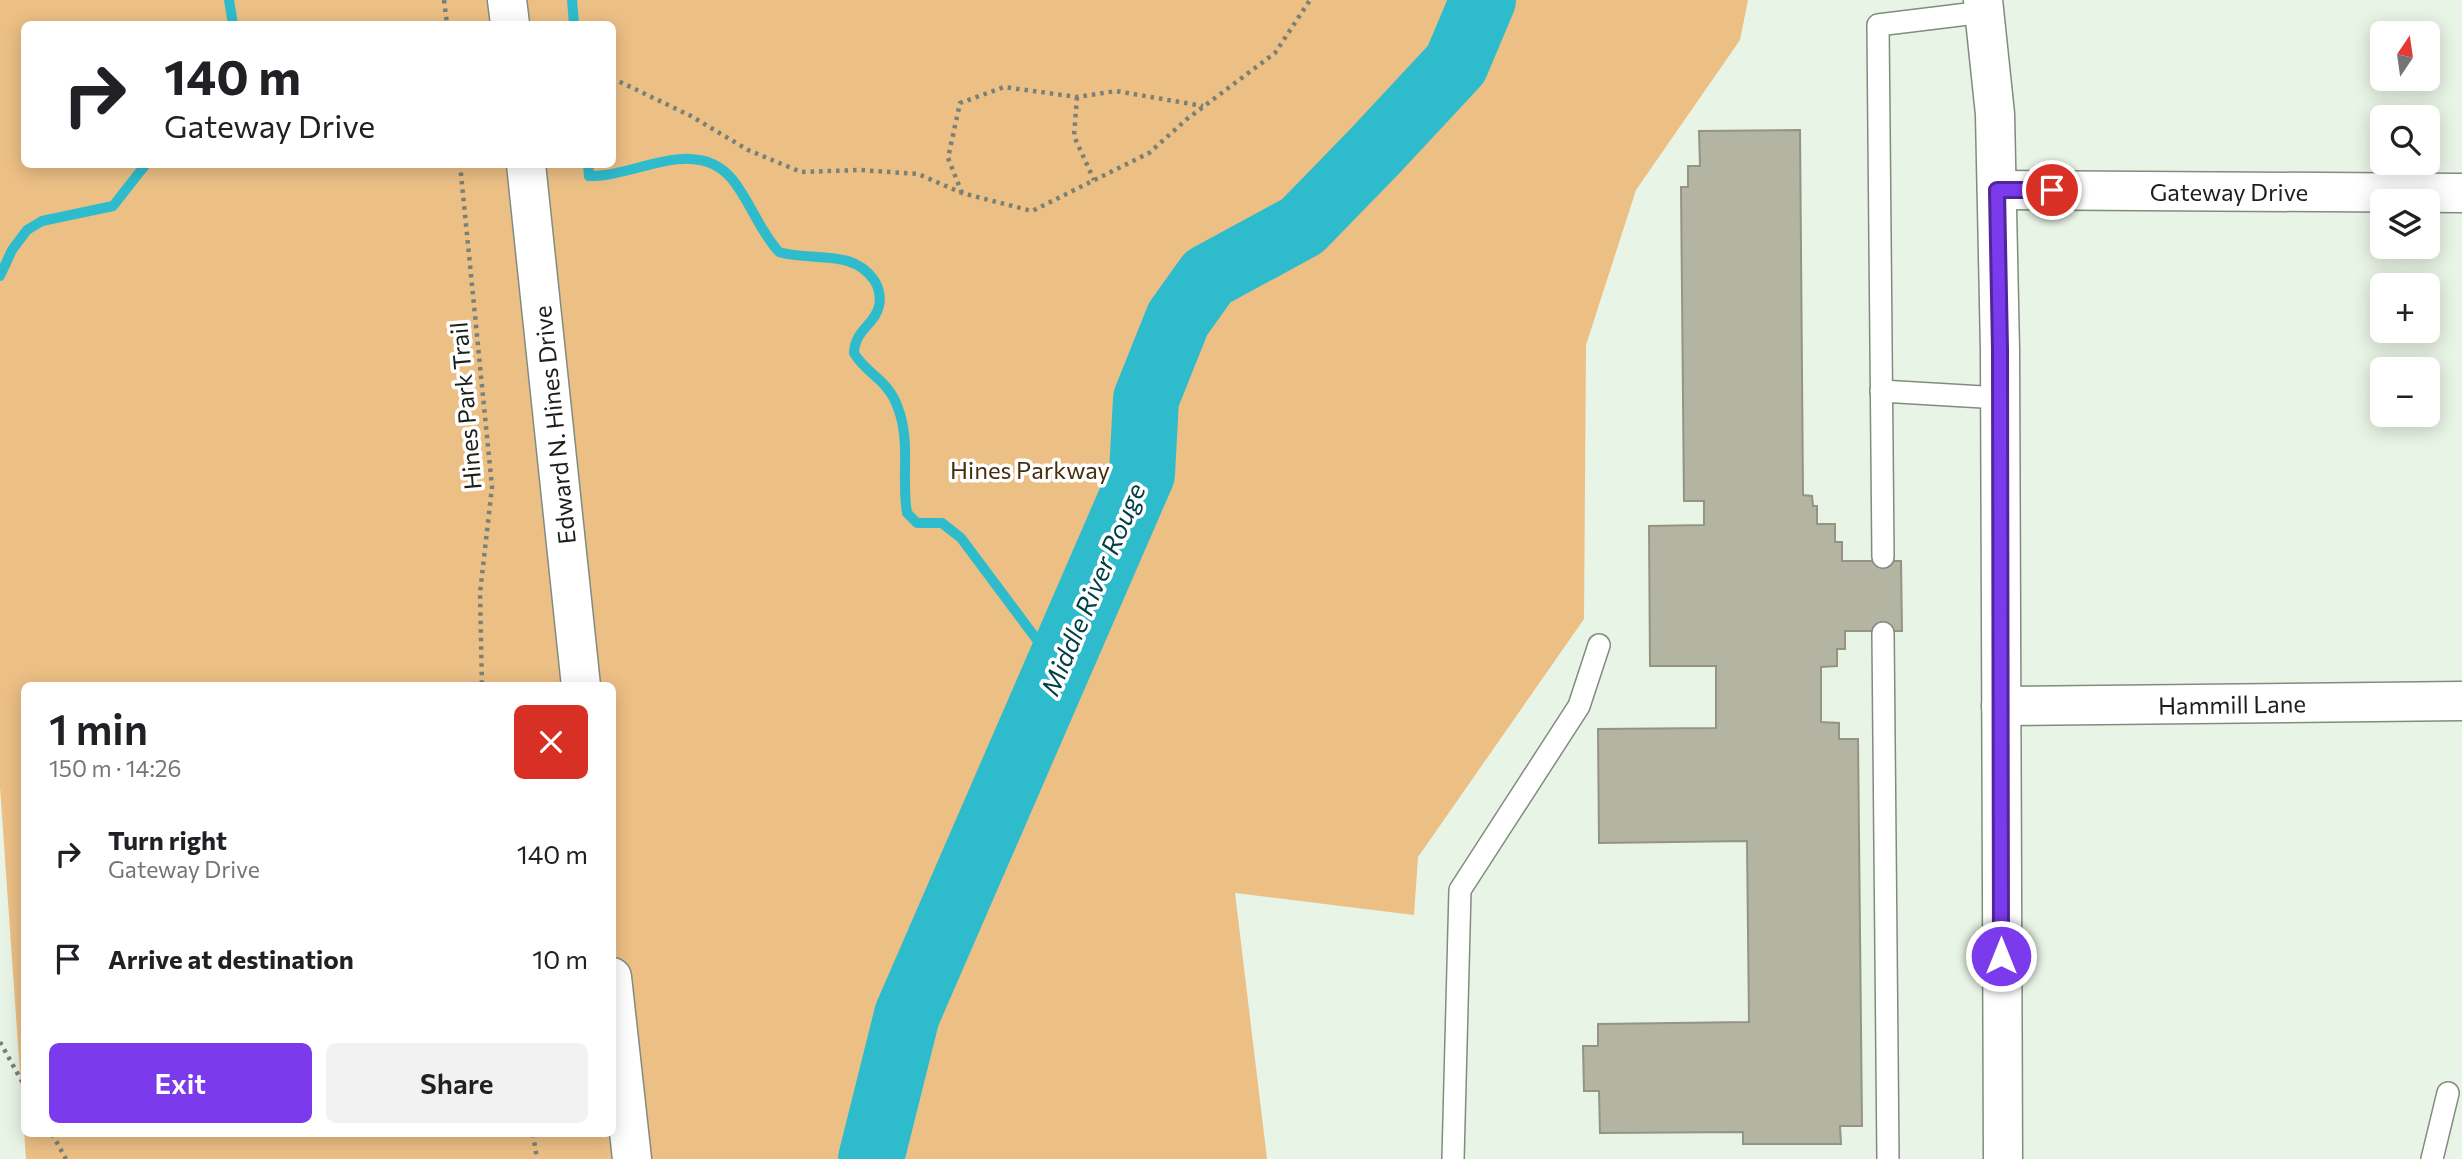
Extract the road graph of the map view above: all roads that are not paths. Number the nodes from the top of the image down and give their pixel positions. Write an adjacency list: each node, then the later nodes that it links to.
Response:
1 (507, 0): 3 (street)
2 (1984, 6): 5 (street); 7 (lane)
3 (510, 21)
4 (526, 168): 12 (street, Edward N. Hines Drive)
5 (1997, 190): 6 (street, Gateway Drive); 8 (street)
6 (2462, 193)
7 (1881, 391): 8 (lane); 9 (lane)
8 (2000, 398): 14 (street)
9 (1883, 557)
10 (1883, 634): 19 (lane)
11 (1599, 645): 18 (lane)
12 (582, 682)
13 (2462, 701): 14 (street, Hammill Lane)
14 (2001, 706): 20 (street)
15 (616, 1013): 17 (street)
16 (2448, 1093): 21 (lane)
17 (632, 1159)
18 (1453, 1159)
19 (1888, 1159)
20 (2003, 1159)
21 (2432, 1159)

